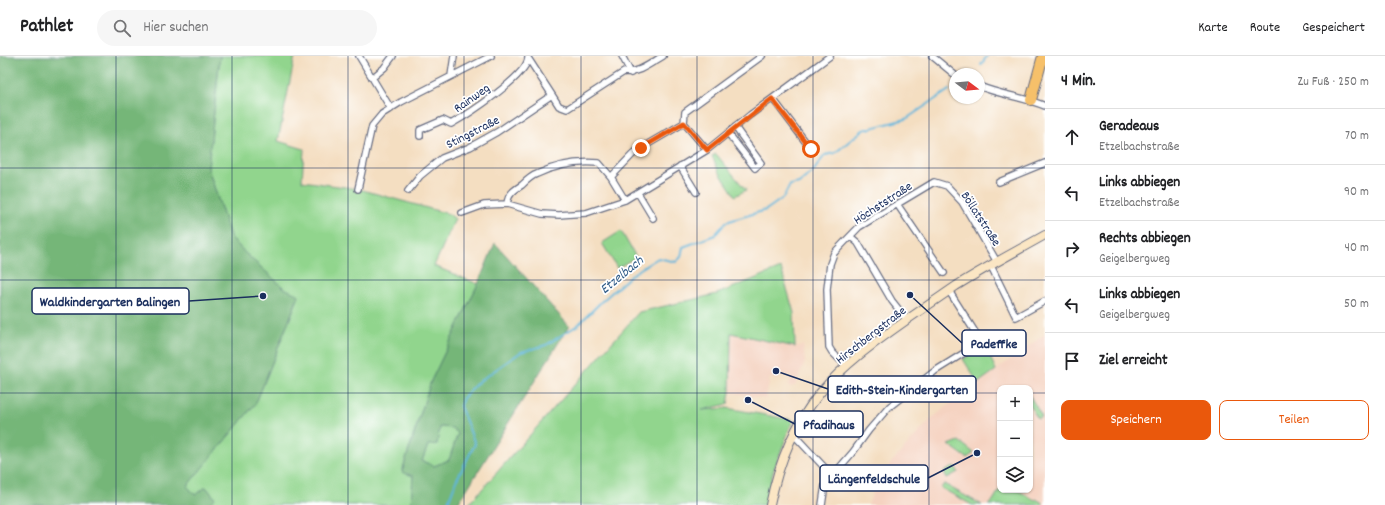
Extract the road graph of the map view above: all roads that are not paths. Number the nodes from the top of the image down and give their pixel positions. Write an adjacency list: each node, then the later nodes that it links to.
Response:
1 (359, 56): 15 (street)
2 (393, 56): 15 (street)
3 (454, 56): 14 (street)
4 (491, 56): 14 (street)
5 (622, 56): 13 (street)
6 (663, 56): 13 (street)
7 (762, 56): 22 (street)
8 (830, 56): 18 (street)
9 (932, 56): 12 (street)
10 (1043, 56): 19 (highway)
11 (527, 57): 17 (street); 25 (street, Rainweg)
12 (949, 70)
13 (631, 73): 17 (street)
14 (451, 76): 21 (street)
15 (372, 78): 21 (street)
16 (985, 88): 19 (street)
17 (552, 95): 34 (street, Stingstraße)
18 (772, 99): 23 (street); 26 (street)
19 (1031, 100): 20 (street)
20 (1045, 106)
21 (391, 109): 33 (street)
22 (684, 123): 27 (street); 30 (street)
23 (735, 128): 24 (street); 24 (street)
24 (728, 133): 27 (street)
25 (420, 136)
26 (811, 149)
27 (707, 150): 29 (street)
28 (1045, 163): 31 (street)
29 (680, 166): 35 (street); 36 (street)
30 (611, 177): 37 (street); 38 (street)
31 (999, 182)
32 (947, 186): 39 (street, Höchststraße); 44 (street, Böllatstraße)
33 (358, 189)
34 (408, 192)
35 (696, 192)
36 (638, 193): 37 (street); 41 (street)
37 (625, 200): 38 (street)
38 (507, 204): 40 (street)
39 (897, 204): 43 (street, Höchststraße); 45 (street)
40 (462, 213)
41 (653, 218)
42 (1045, 235): 44 (street, Hirschbergstraße)
43 (851, 237): 48 (street); 49 (street, Höchststraße)
44 (994, 264): 46 (street, Hirschbergstraße); 47 (street, Böllatstraße)
45 (944, 274)
46 (949, 291): 48 (street, Hirschbergstraße); 51 (street)
47 (1045, 301)
48 (907, 320): 49 (street, Hirschbergstraße)
49 (846, 366): 50 (street, Hirschbergstraße)
50 (794, 435): 51 (street); 52 (street, Hirschbergstraße)
51 (827, 482): 53 (street)
52 (770, 505)
53 (822, 505)

